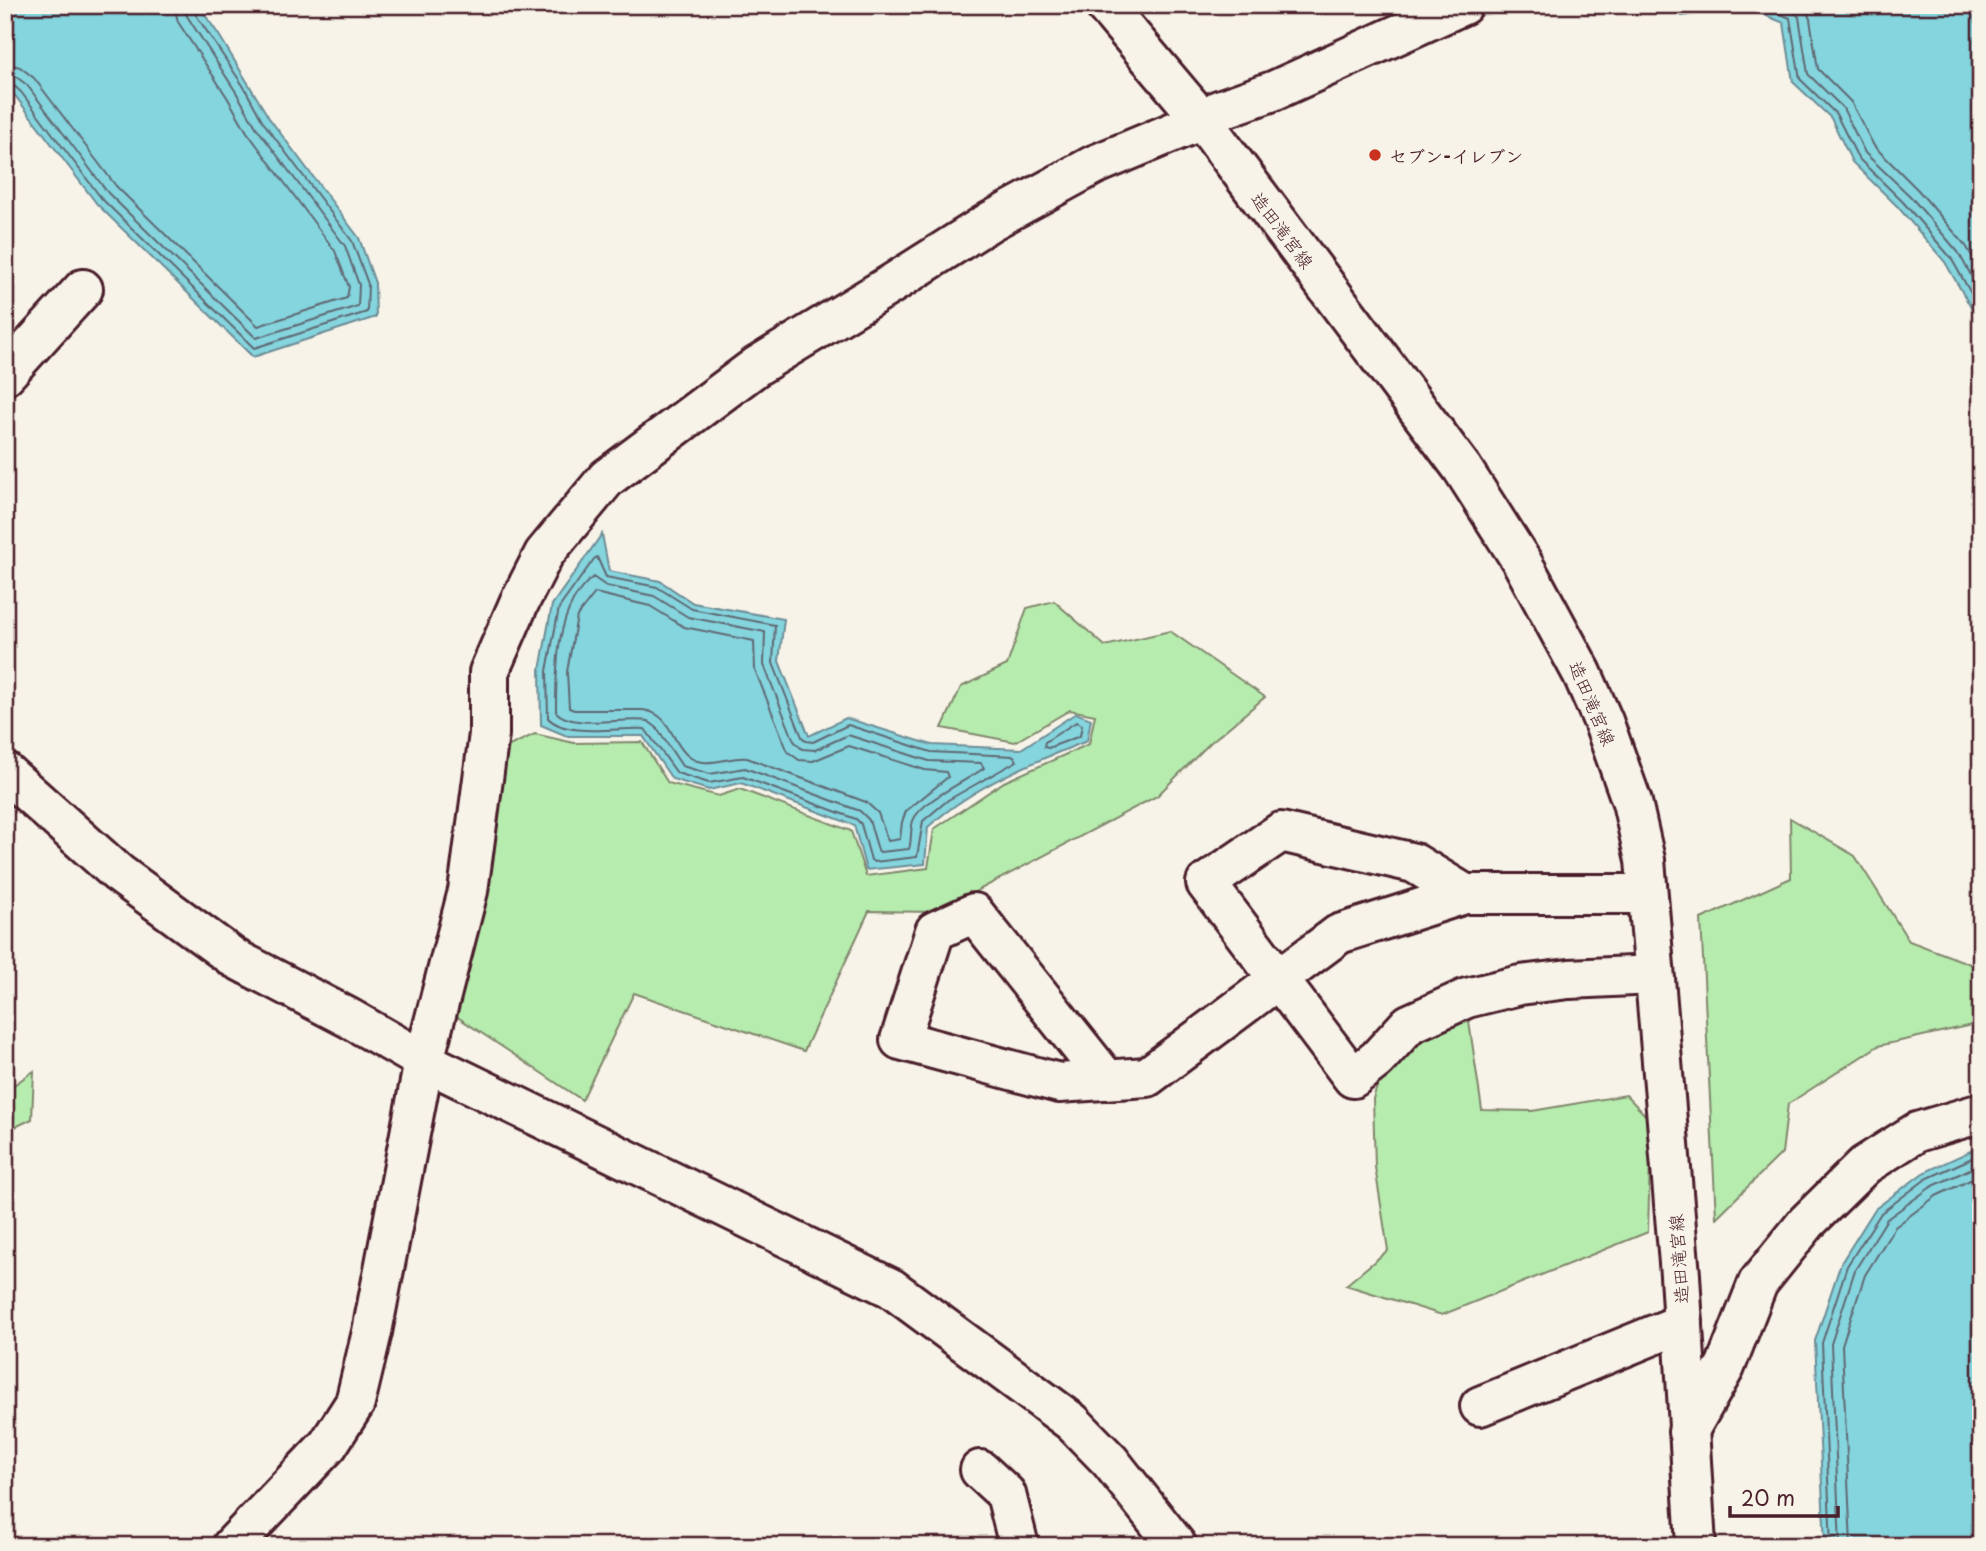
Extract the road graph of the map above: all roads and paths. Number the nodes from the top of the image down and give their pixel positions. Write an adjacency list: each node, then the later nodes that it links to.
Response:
1 (1104, 5): 4 (street, 造田滝宮線)
2 (1463, 5): 3 (street)
3 (1397, 18): 4 (street)
4 (1202, 120): 9 (street, 造田滝宮線); 12 (street)
5 (83, 289): 6 (street)
6 (5, 374)
7 (5, 772): 12 (street)
8 (1465, 894): 9 (street); 11 (street); 11 (street)
9 (1647, 894): 10 (street, 造田滝宮線)
10 (1654, 975): 11 (street); 15 (street, 造田滝宮線)
11 (1278, 979): 13 (street)
12 (424, 1061): 19 (street); 21 (street)
13 (1107, 1080): 13 (street)
14 (1981, 1113): 17 (street)
15 (1683, 1323): 16 (street); 17 (street, 造田滝宮線)
16 (1480, 1406)
17 (1689, 1432): 22 (street, 造田滝宮線)
18 (980, 1470): 20 (street)
19 (232, 1546)
20 (1019, 1546)
21 (1177, 1546)
22 (1696, 1546)

